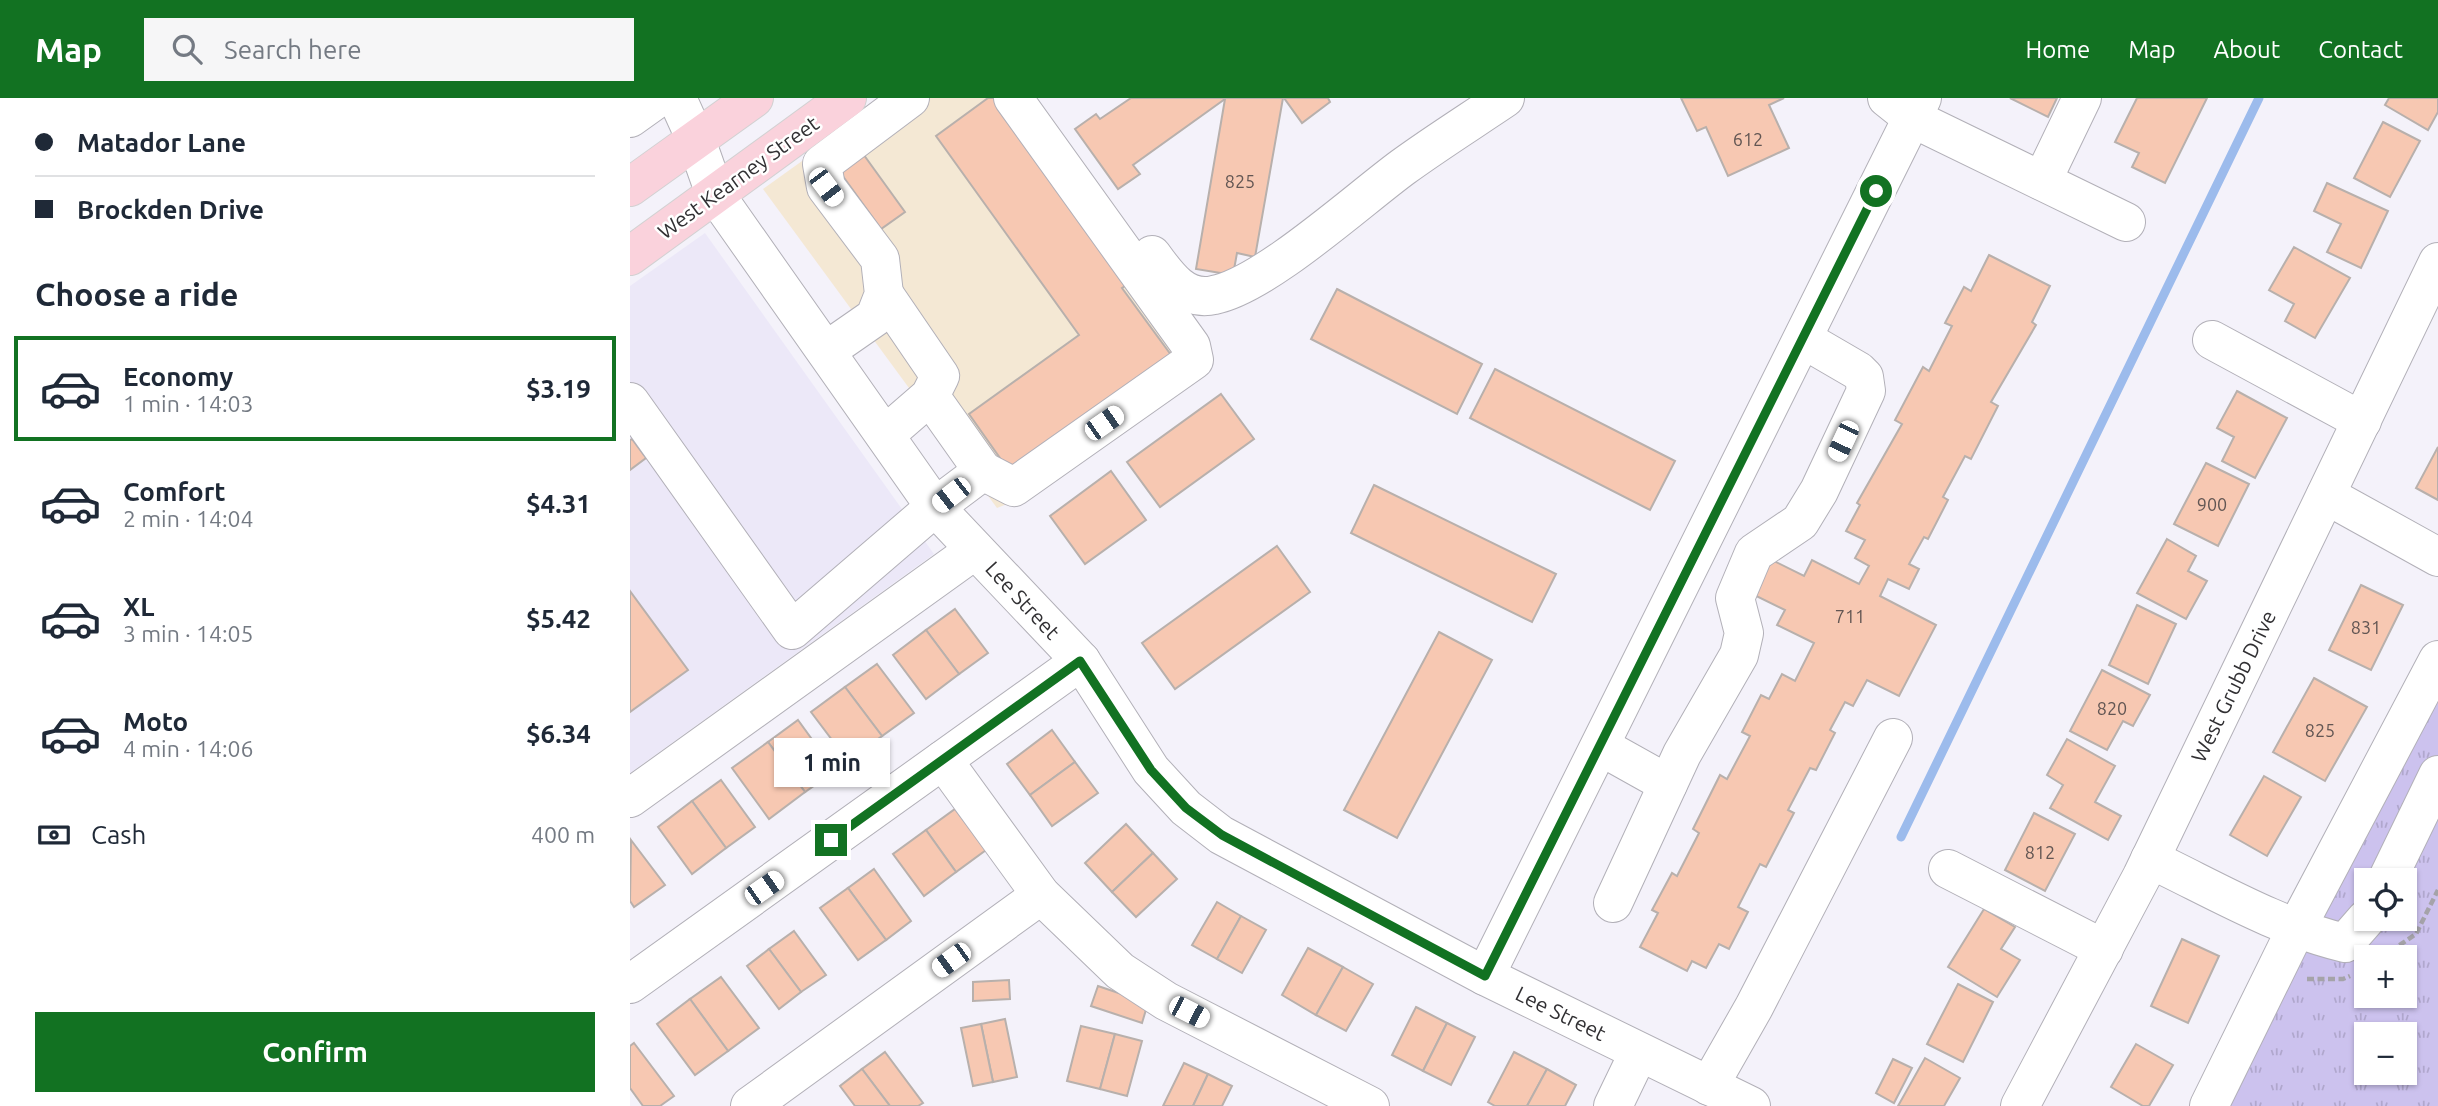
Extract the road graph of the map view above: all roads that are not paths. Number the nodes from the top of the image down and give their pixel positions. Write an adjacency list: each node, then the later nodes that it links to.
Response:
1 (659, 98): 11 (street)
2 (677, 98): 12 (street, Lee Street)
3 (754, 98): 12 (main road)
4 (910, 98): 10 (street)
5 (1013, 98): 27 (street)
6 (1044, 98): 7 (street)
7 (1505, 98)
8 (2082, 98): 13 (street)
9 (1907, 105): 13 (street); 20 (street)
10 (856, 108): 15 (main road, West Kearney Street); 19 (street)
11 (630, 118)
12 (696, 139): 14 (main road); 15 (street, Lee Street)
13 (2042, 181): 16 (street)
14 (630, 187)
15 (715, 194): 17 (main road, West Kearney Street); 22 (street, Lee Street)
16 (2126, 222)
17 (630, 256)
18 (2438, 262): 25 (street, West Grubb Drive)
19 (884, 294): 22 (street); 23 (street)
20 (1802, 339): 35 (street); 38 (street)
21 (2212, 340): 25 (street)
22 (825, 351): 26 (street, Lee Street)
23 (929, 396): 26 (street); 27 (street)
24 (630, 402): 29 (street)
25 (2362, 421): 28 (street, West Grubb Drive)
26 (885, 435): 29 (street, Lee Street)
27 (983, 471): 29 (street)
28 (2326, 495): 31 (street); 40 (street, West Grubb Drive)
29 (935, 508): 30 (street, Lee Street)
30 (975, 550): 33 (street, Lee Street); 39 (street)
31 (2438, 557)
32 (2438, 660): 45 (street)
33 (1080, 661): 36 (street); 48 (street, Lee Street)
34 (1893, 738): 51 (street)
35 (1600, 746): 38 (street); 48 (street)
36 (943, 760): 43 (street); 49 (street)
37 (2438, 775): 41 (street)
38 (1668, 784): 44 (street)
39 (630, 798)
40 (2150, 859): 45 (street); 47 (street, West Grubb Drive)
41 (2394, 868)
42 (1948, 869): 47 (street)
43 (1041, 895): 52 (street); 53 (street)
44 (1613, 903)
45 (2296, 929): 46 (street); 57 (street)
46 (2356, 931)
47 (2104, 949): 56 (street, West Grubb Drive)
48 (1485, 976): 50 (street, Lee Street)
49 (630, 984)
50 (1639, 1052): 51 (street, Lee Street); 54 (street)
51 (1709, 1086): 55 (street, Lee Street)
52 (750, 1106)
53 (1370, 1106)
54 (1612, 1106)
55 (1751, 1106)
56 (2020, 1106)
57 (2209, 1106)

